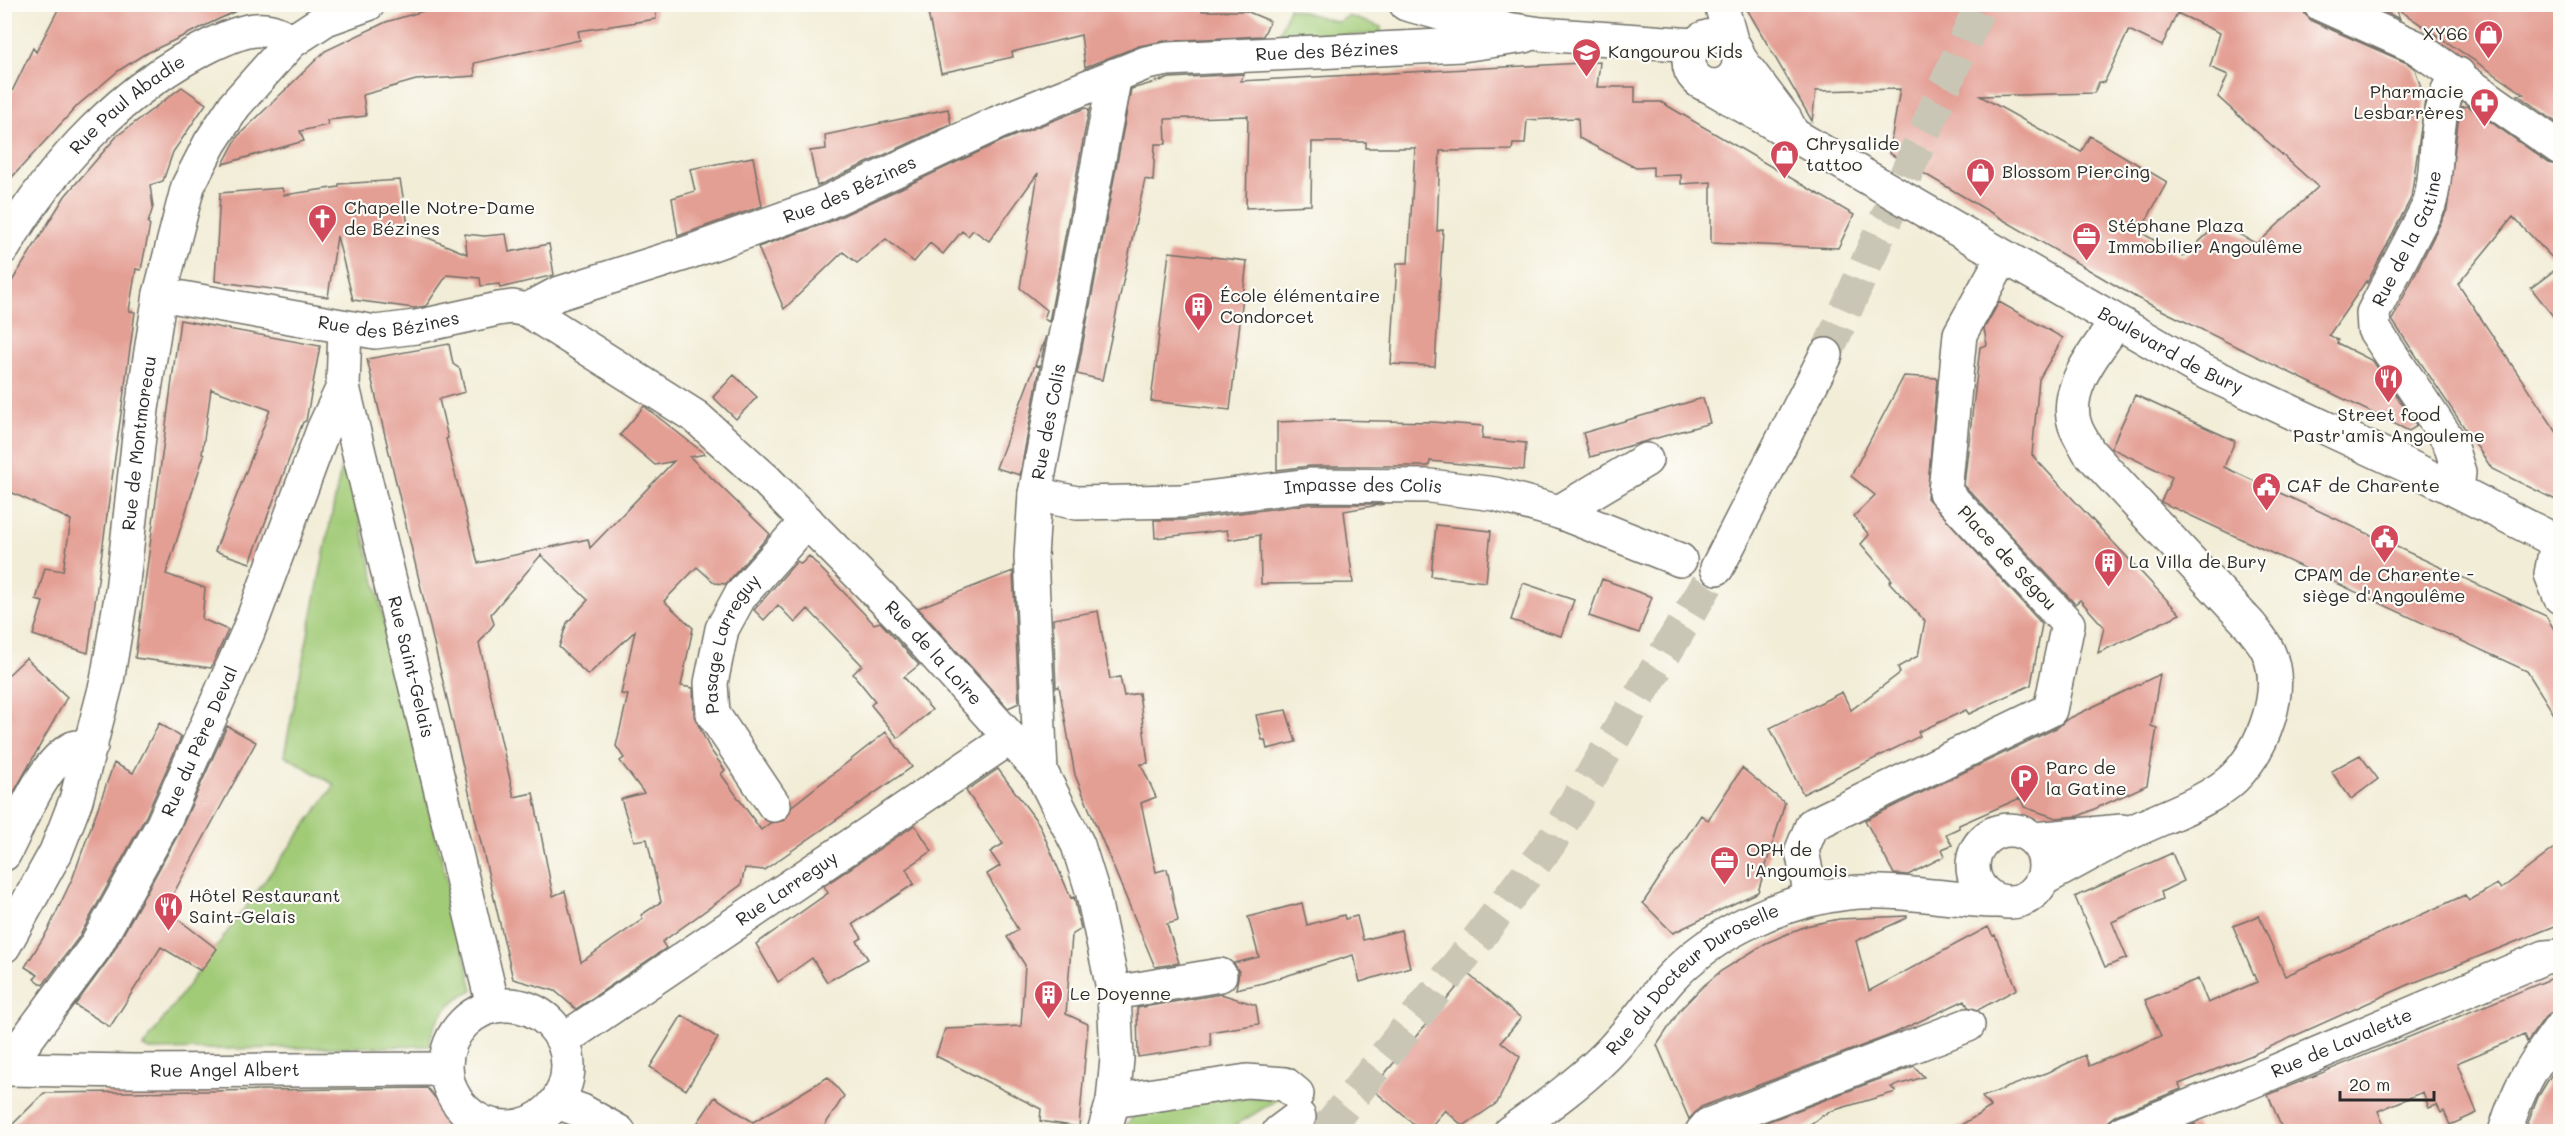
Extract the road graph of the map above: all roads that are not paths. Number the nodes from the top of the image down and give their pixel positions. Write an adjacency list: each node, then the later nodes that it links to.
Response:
1 (368, 4): 6 (street, Rue de Montmoreau)
2 (1406, 4): 7 (street)
3 (1707, 4): 10 (street)
4 (1721, 4): 10 (street)
5 (2320, 4): 12 (street)
6 (325, 12): 9 (street, Rue de Montmoreau)
7 (1541, 34): 8 (street); 11 (street, Rue des Bézines)
8 (1601, 39): 10 (street); 13 (street, Boulevard de Bury)
9 (291, 42): 16 (street, Rue Paul Abadie); 18 (street, Rue de Montmoreau)
10 (1717, 47): 13 (street); 13 (street); 14 (street)
11 (1115, 75): 19 (street, Rue des Bézines); 26 (street, Rue des Colis)
12 (2458, 75): 15 (street); 25 (street, Rue de la Gatine)
13 (1702, 82): 14 (street, Boulevard de Bury)
14 (1793, 136): 17 (street, Boulevard de Bury)
15 (2560, 147)
16 (4, 248)
17 (2003, 257): 20 (street, Boulevard de Bury); 43 (street, Place de Ségou)
18 (160, 294): 21 (street, Rue des Bézines); 34 (street, Rue de Montmoreau)
19 (527, 310): 21 (street, Rue des Bézines); 28 (street, Rue de la Loire)
20 (2116, 324): 25 (street, Boulevard de Bury); 37 (street)
21 (345, 327): 23 (street, Rue Saint-Gelais)
22 (1826, 355): 31 (street)
23 (343, 387): 49 (street, Rue Saint-Gelais); 53 (street, Rue du Père Deval)
24 (1646, 460): 27 (street)
25 (2457, 490): 29 (street, Boulevard de Bury)
26 (1035, 494): 27 (street, Impasse des Colis); 35 (street, Rue des Colis)
27 (1559, 512): 30 (street, Impasse des Colis)
28 (807, 521): 33 (street, Rue de la Loire); 36 (street, Pasage Larreguy)
29 (2559, 542): 32 (street)
30 (1680, 560)
31 (1717, 568)
32 (2560, 597)
33 (1010, 738): 35 (street, Rue de la Loire); 52 (street, Rue Larreguy)
34 (91, 746): 39 (street); 45 (street, Rue de Montmoreau)
35 (1041, 771): 48 (street, Rue de la Loire)
36 (774, 805)
37 (2136, 830): 38 (street); 41 (street)
38 (2034, 839): 40 (street); 41 (street)
39 (4, 854)
40 (1973, 863): 42 (street, Rue du Docteur Duroselle); 44 (street)
41 (2045, 878): 44 (street)
42 (1904, 895): 43 (street, Rue du Docteur Duroselle); 44 (street, Rue du Docteur Duroselle)
43 (1811, 898): 59 (street, Rue du Docteur Duroselle)
44 (1996, 902)
45 (4, 946)
46 (2556, 954): 61 (street, Rue de Lavalette)
47 (1220, 975): 48 (street)
48 (1114, 993): 57 (street, Rue de la Loire)
49 (493, 1006): 52 (street); 54 (street)
50 (1968, 1025): 60 (street)
51 (2560, 1028): 62 (street)
52 (563, 1040): 55 (street)
53 (5, 1069): 54 (street, Rue Angel Albert)
54 (445, 1069): 55 (street)
55 (557, 1102): 58 (street)
56 (1292, 1114): 57 (street)
57 (1108, 1116)
58 (619, 1131)
59 (1510, 1131)
60 (1702, 1131)
61 (2122, 1131)
62 (2505, 1131)

